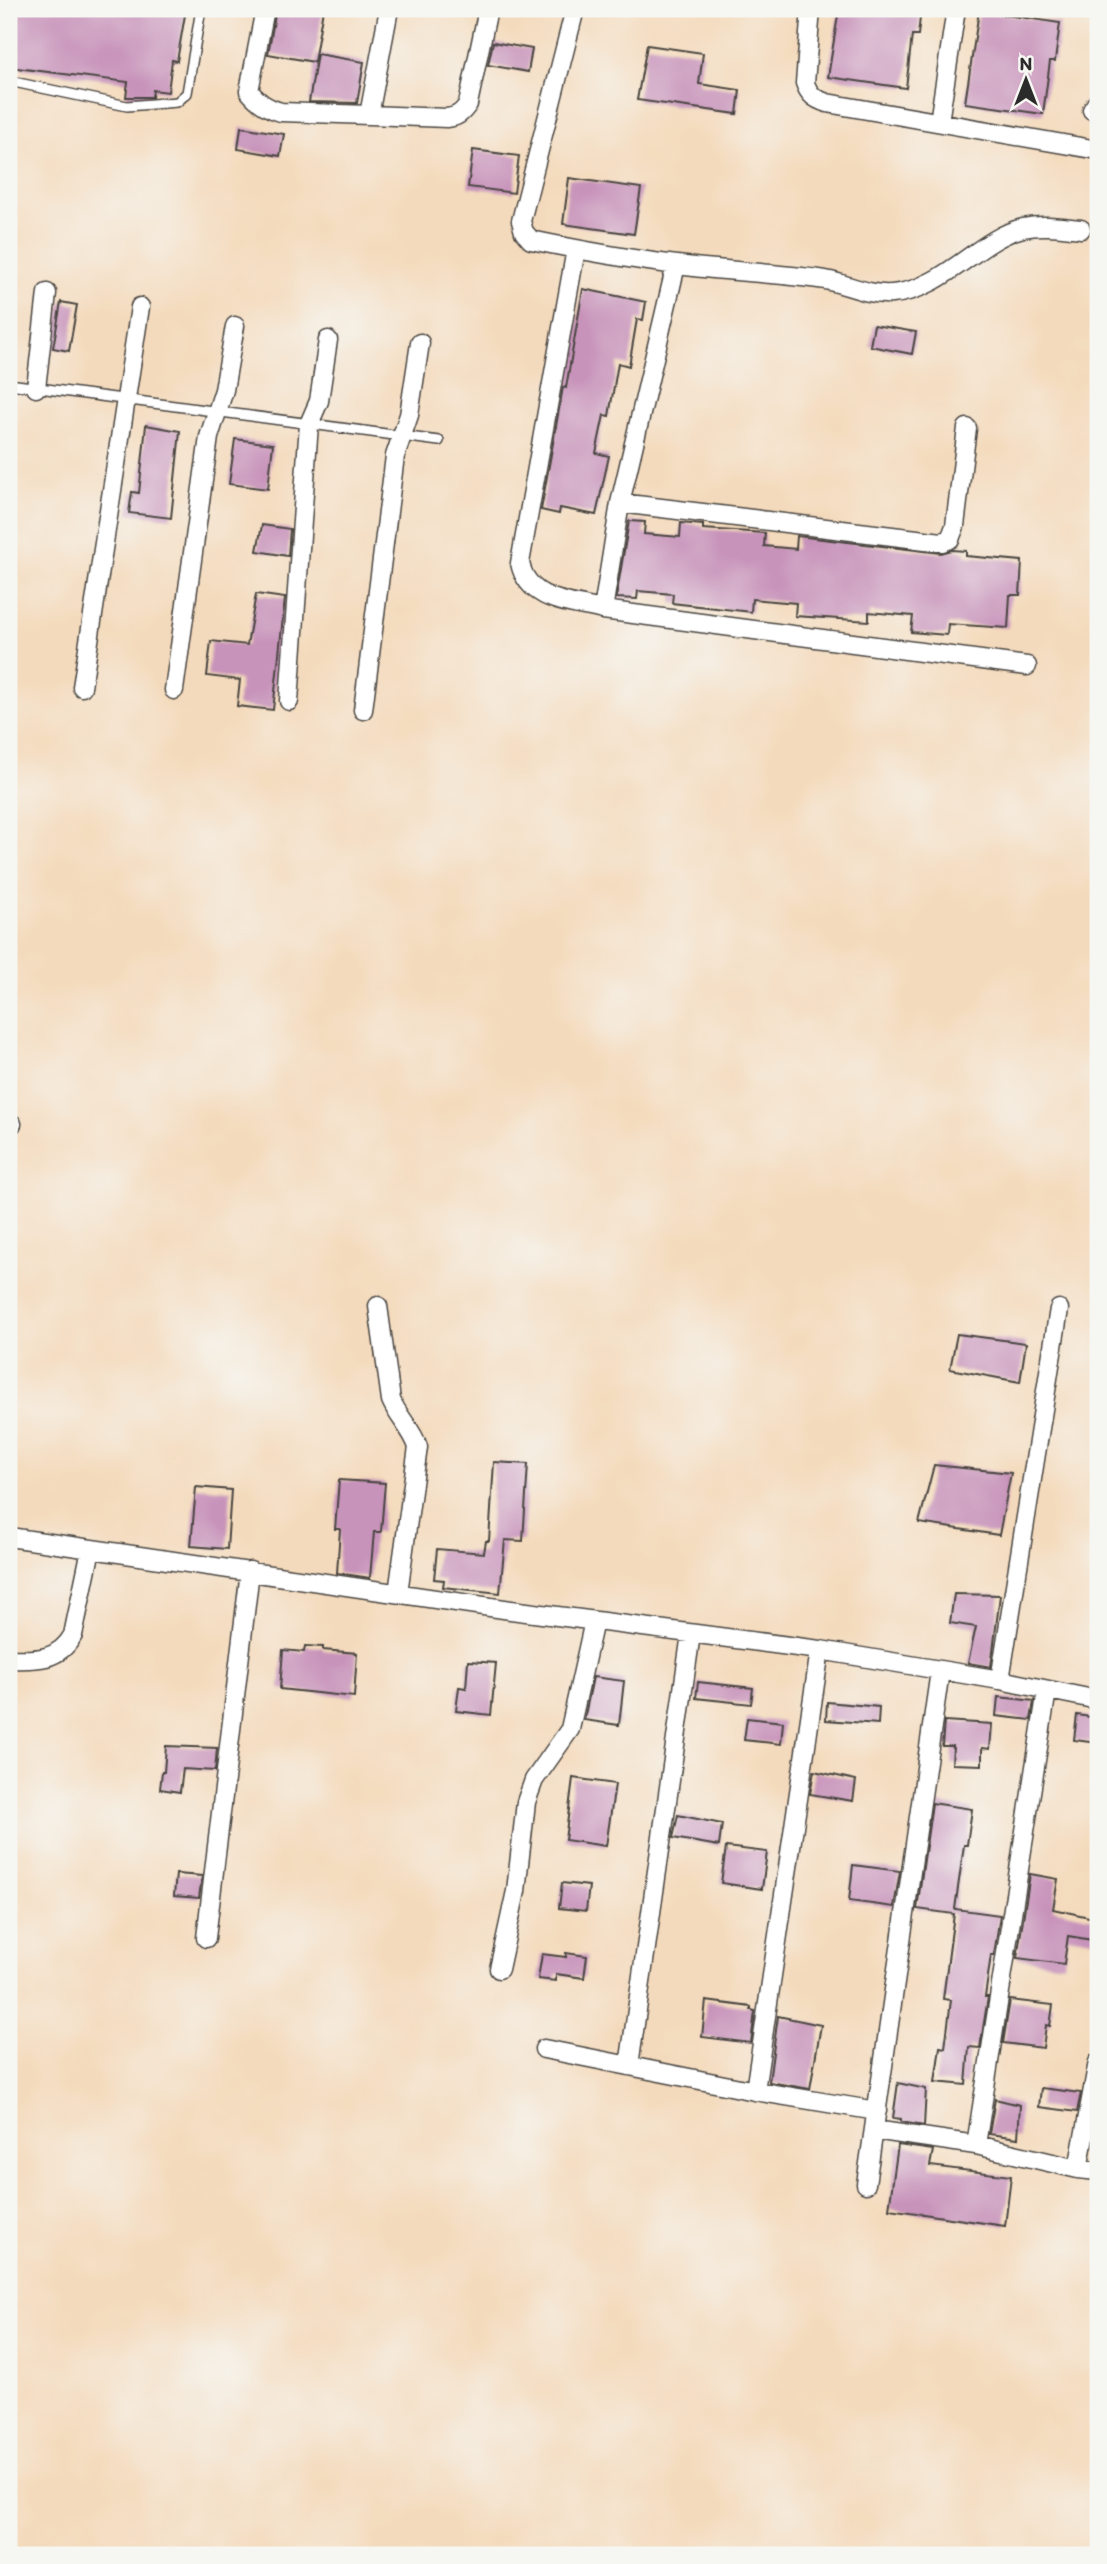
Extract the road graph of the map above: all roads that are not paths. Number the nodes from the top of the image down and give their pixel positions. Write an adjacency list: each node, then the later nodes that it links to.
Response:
1 (201, 9): 8 (lane)
2 (264, 9): 9 (street)
3 (389, 9): 9 (street)
4 (488, 9): 9 (street)
5 (575, 9): 13 (street)
6 (811, 9): 10 (street)
7 (956, 9): 10 (street)
8 (9, 81)
9 (369, 115)
10 (939, 122): 11 (street)
11 (1098, 150)
12 (1081, 229): 14 (street)
13 (576, 249): 14 (street); 29 (street)
14 (676, 265): 28 (street)
15 (47, 293): 21 (street)
16 (140, 307): 22 (street)
17 (234, 326): 23 (street)
18 (327, 340): 24 (street)
19 (420, 343): 26 (street)
20 (9, 384): 21 (lane)
21 (36, 388): 22 (lane)
22 (126, 400): 23 (lane); 31 (street)
23 (217, 412): 24 (lane); 32 (street)
24 (309, 424): 26 (lane); 33 (street)
25 (967, 428): 28 (street)
26 (400, 436): 27 (lane); 34 (street)
27 (439, 441)
28 (620, 503): 29 (street)
29 (603, 610): 30 (street)
30 (1027, 666)
31 (82, 687)
32 (174, 690)
33 (289, 701)
34 (363, 710)
35 (378, 1306): 40 (street)
36 (1059, 1309): 46 (street)
37 (9, 1537): 38 (street)
38 (91, 1549): 39 (street); 44 (street)
39 (250, 1571): 40 (street); 49 (street)
40 (398, 1593): 41 (street)
41 (594, 1621): 42 (street); 50 (street)
42 (691, 1634): 43 (street); 53 (street)
43 (820, 1650): 45 (street); 54 (street)
44 (9, 1659)
45 (940, 1671): 46 (street); 55 (street)
46 (1000, 1680): 47 (street)
47 (1048, 1690): 48 (street); 57 (street)
48 (1098, 1700)
49 (206, 1938)
50 (499, 1969)
51 (544, 2049): 53 (street)
52 (1098, 2062): 58 (street)
53 (629, 2066): 54 (street)
54 (755, 2091): 55 (street)
55 (877, 2111): 56 (street)
56 (874, 2130): 57 (street); 60 (street)
57 (975, 2145): 58 (street)
58 (1078, 2169): 59 (street)
59 (1098, 2171)
60 (866, 2184)

